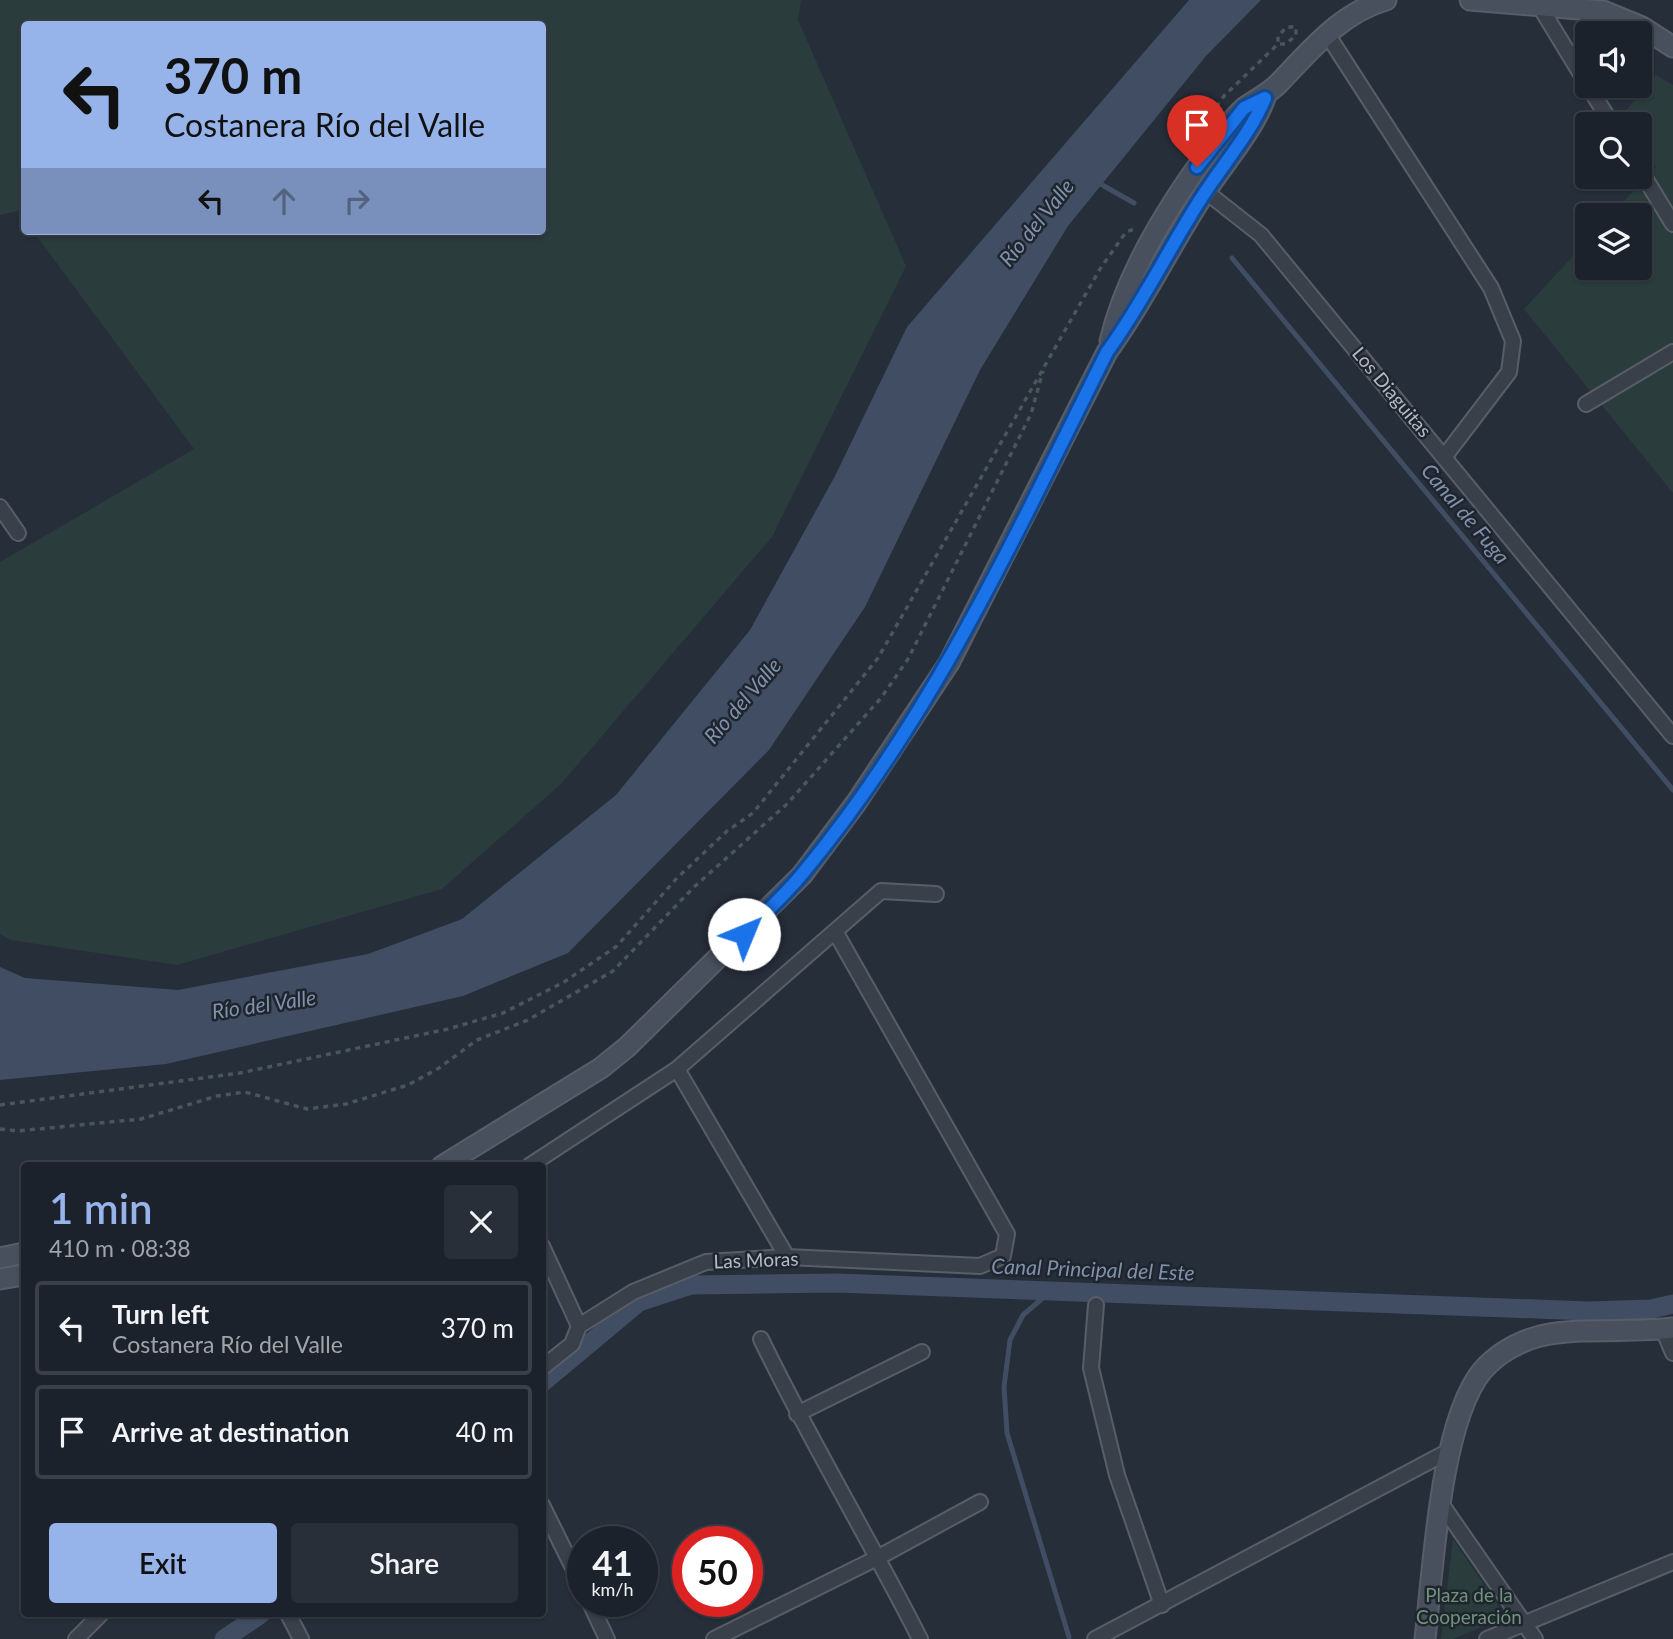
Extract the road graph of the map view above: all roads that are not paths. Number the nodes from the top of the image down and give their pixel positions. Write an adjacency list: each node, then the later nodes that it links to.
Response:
1 (1386, 0): 4 (main road)
2 (1470, 0): 3 (main road)
3 (1539, 5): 5 (main road); 6 (street)
4 (1327, 34): 7 (main road); 14 (street)
5 (1673, 47)
6 (1575, 64)
7 (1265, 98): 9 (main road); 11 (main road)
8 (1652, 189): 10 (street)
9 (1205, 191): 11 (main road); 14 (street, Los Diaguitas)
10 (1673, 224)
11 (1107, 352): 21 (main road)
12 (1673, 352): 13 (street)
13 (1586, 404)
14 (1445, 456): 17 (street, Los Diaguitas)
15 (0, 507): 16 (street)
16 (18, 533)
17 (1673, 736)
18 (936, 894): 19 (street)
19 (836, 933): 20 (street); 25 (street, Las Moras)
20 (677, 1069): 22 (street); 25 (street)
21 (448, 1162)
22 (535, 1162)
23 (21, 1254): 26 (main road)
24 (546, 1255): 30 (street)
25 (787, 1257): 30 (street, Las Moras)
26 (0, 1258)
27 (21, 1276): 28 (main road)
28 (0, 1279)
29 (1096, 1305): 44 (street)
30 (579, 1326): 35 (street, Las Moras)
31 (1668, 1328): 34 (street); 37 (main road)
32 (761, 1339): 36 (street)
33 (922, 1352): 36 (street)
34 (1673, 1353)
35 (546, 1365)
36 (797, 1414): 42 (street)
37 (1449, 1451): 39 (main road); 44 (street)
38 (979, 1502): 42 (street)
39 (1442, 1505): 48 (street); 55 (main road)
40 (546, 1513): 41 (street)
41 (567, 1556)
42 (879, 1557): 52 (street); 53 (street)
43 (1673, 1562): 48 (street)
44 (1162, 1605): 54 (street)
45 (98, 1617): 49 (street)
46 (290, 1617): 50 (street)
47 (597, 1617): 51 (street)
48 (1523, 1624): 56 (street); 57 (street)
49 (76, 1639)
50 (301, 1639)
51 (607, 1639)
52 (714, 1639)
53 (920, 1639)
54 (1096, 1639)
55 (1425, 1639)
56 (1487, 1639)
57 (1535, 1639)

